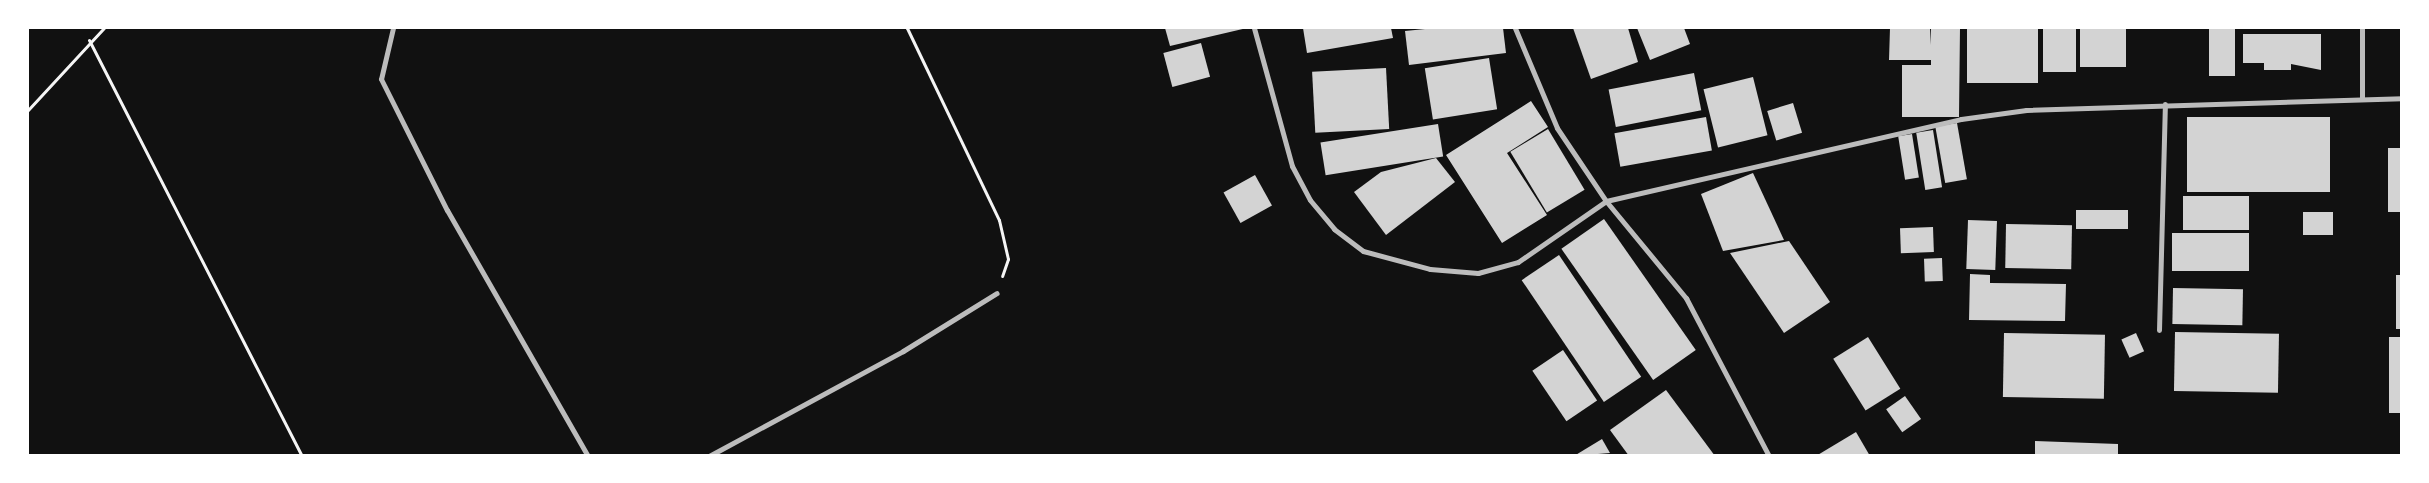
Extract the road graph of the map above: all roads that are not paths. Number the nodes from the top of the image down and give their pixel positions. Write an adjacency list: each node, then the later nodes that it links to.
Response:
1 (393, 28): 11 (street)
2 (1254, 28): 8 (street)
3 (1515, 28): 8 (street)
4 (2362, 28): 5 (street)
5 (2362, 97): 6 (street); 7 (street)
6 (2402, 98)
7 (2164, 104): 8 (street); 10 (street)
8 (1606, 201): 13 (street)
9 (997, 293): 12 (street)
10 (2160, 330)
11 (588, 456)
12 (709, 456)
13 (1769, 456)

